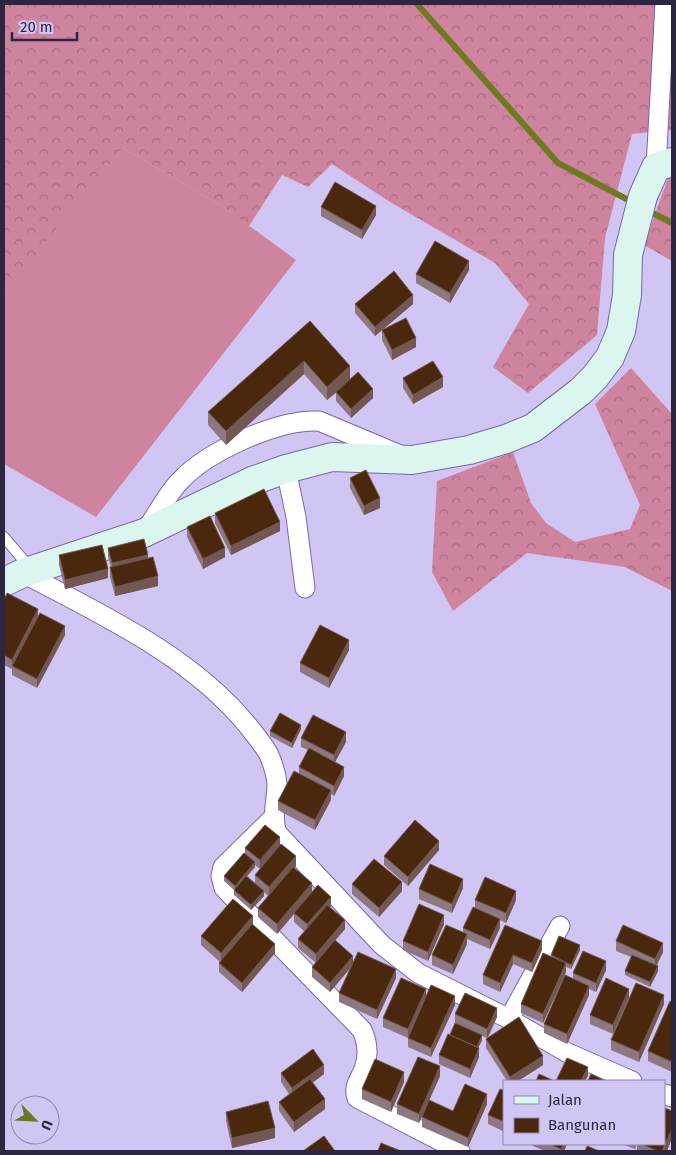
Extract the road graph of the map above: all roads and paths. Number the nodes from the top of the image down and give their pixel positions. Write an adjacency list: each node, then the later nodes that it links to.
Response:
1 (665, 4): 2 (street)
2 (664, 165): 3 (street)
3 (412, 460): 4 (street); 5 (street)
4 (286, 469): 5 (street); 8 (street)
5 (144, 533): 7 (street)
6 (4, 538): 7 (lane)
7 (20, 575): 9 (street)
8 (305, 588)
9 (274, 817): 11 (street); 13 (street)
10 (560, 926): 11 (street)
11 (509, 1019): 12 (street)
12 (630, 1080)
13 (460, 1151)

